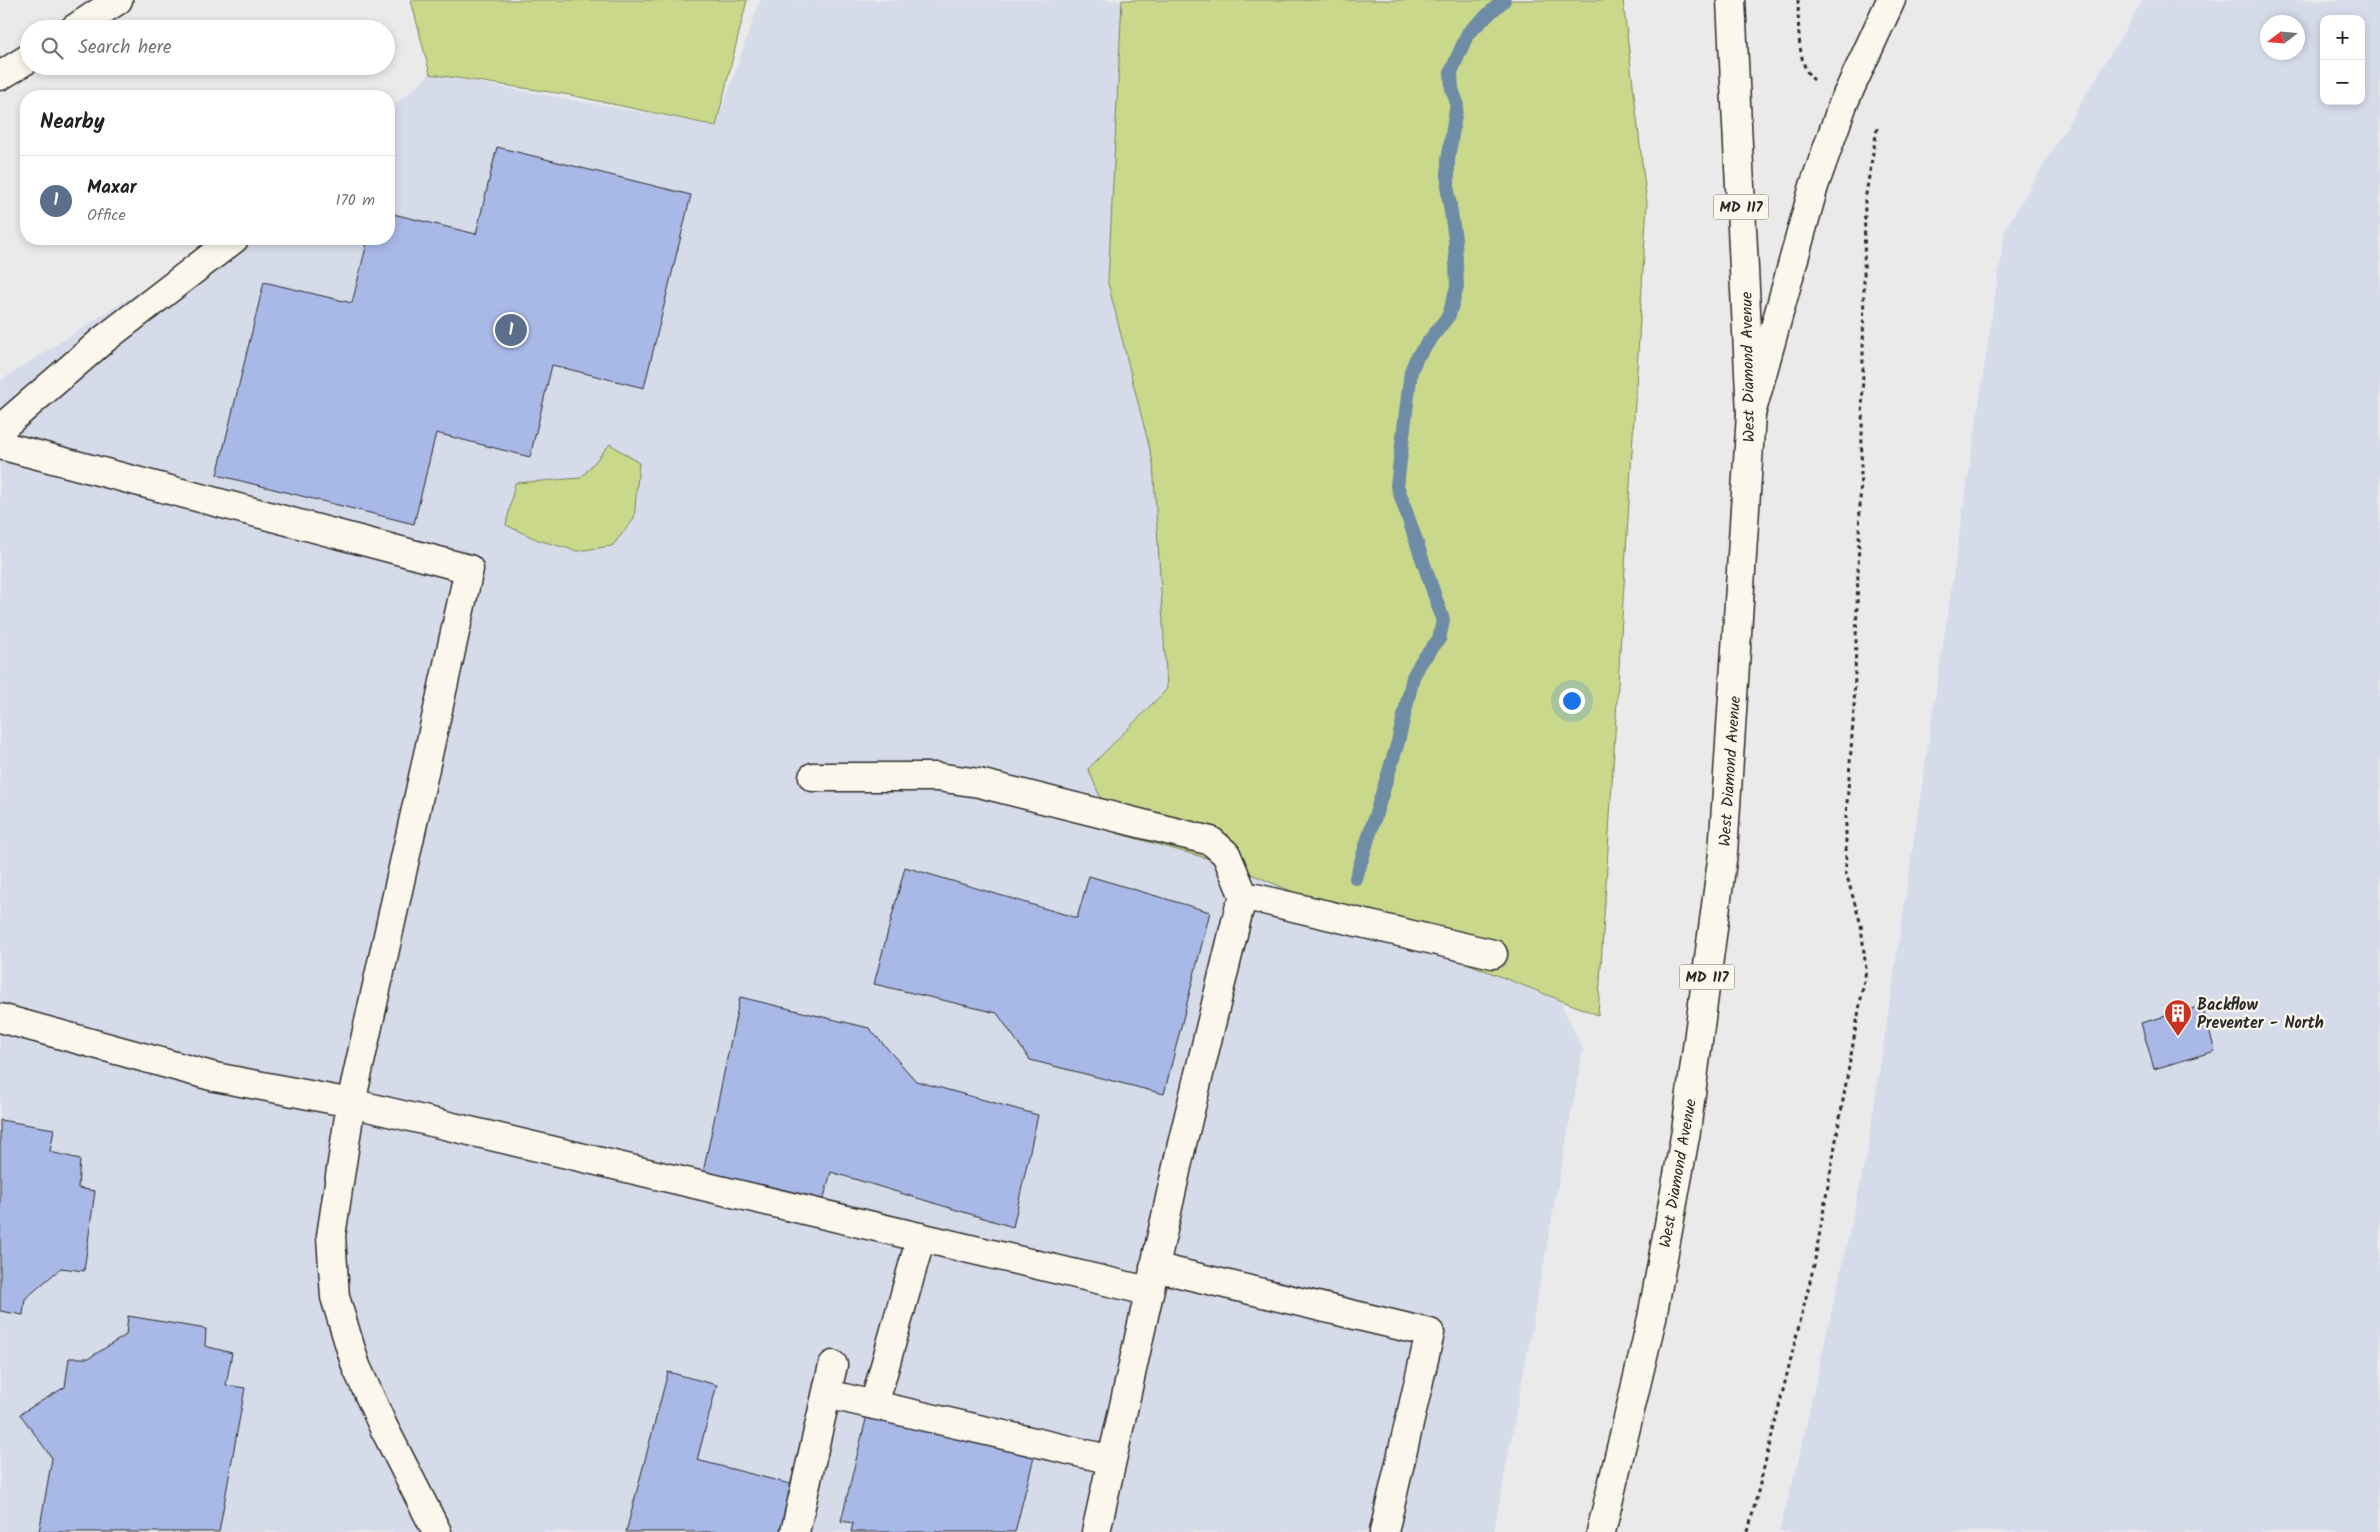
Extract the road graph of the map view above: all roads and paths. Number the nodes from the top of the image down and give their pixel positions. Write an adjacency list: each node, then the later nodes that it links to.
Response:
1 (118, 0): 5 (main road)
2 (1731, 0): 10 (main road, West Diamond Avenue / MD 117)
3 (1798, 0): 8 (path)
4 (1891, 0): 8 (main road)
5 (88, 20)
6 (20, 64): 7 (main road)
7 (0, 76)
8 (1843, 104): 10 (main road); 29 (path)
9 (226, 245): 11 (main road)
10 (1751, 414): 28 (main road, West Diamond Avenue / MD 117)
11 (0, 429)
12 (0, 445): 17 (main road)
13 (813, 777): 14 (main road)
14 (1245, 899): 15 (main road); 19 (main road)
15 (1493, 954)
16 (0, 1018): 17 (main road)
17 (350, 1103): 18 (main road); 24 (main road)
18 (921, 1237): 19 (main road); 22 (main road)
19 (1151, 1279): 23 (main road); 27 (main road)
20 (834, 1365): 21 (main road)
21 (827, 1394): 22 (main road); 25 (main road)
22 (874, 1405): 23 (main road)
23 (1112, 1460): 26 (main road)
24 (437, 1532)
25 (795, 1532)
26 (1096, 1532)
27 (1384, 1532)
28 (1601, 1532)
29 (1748, 1532)

